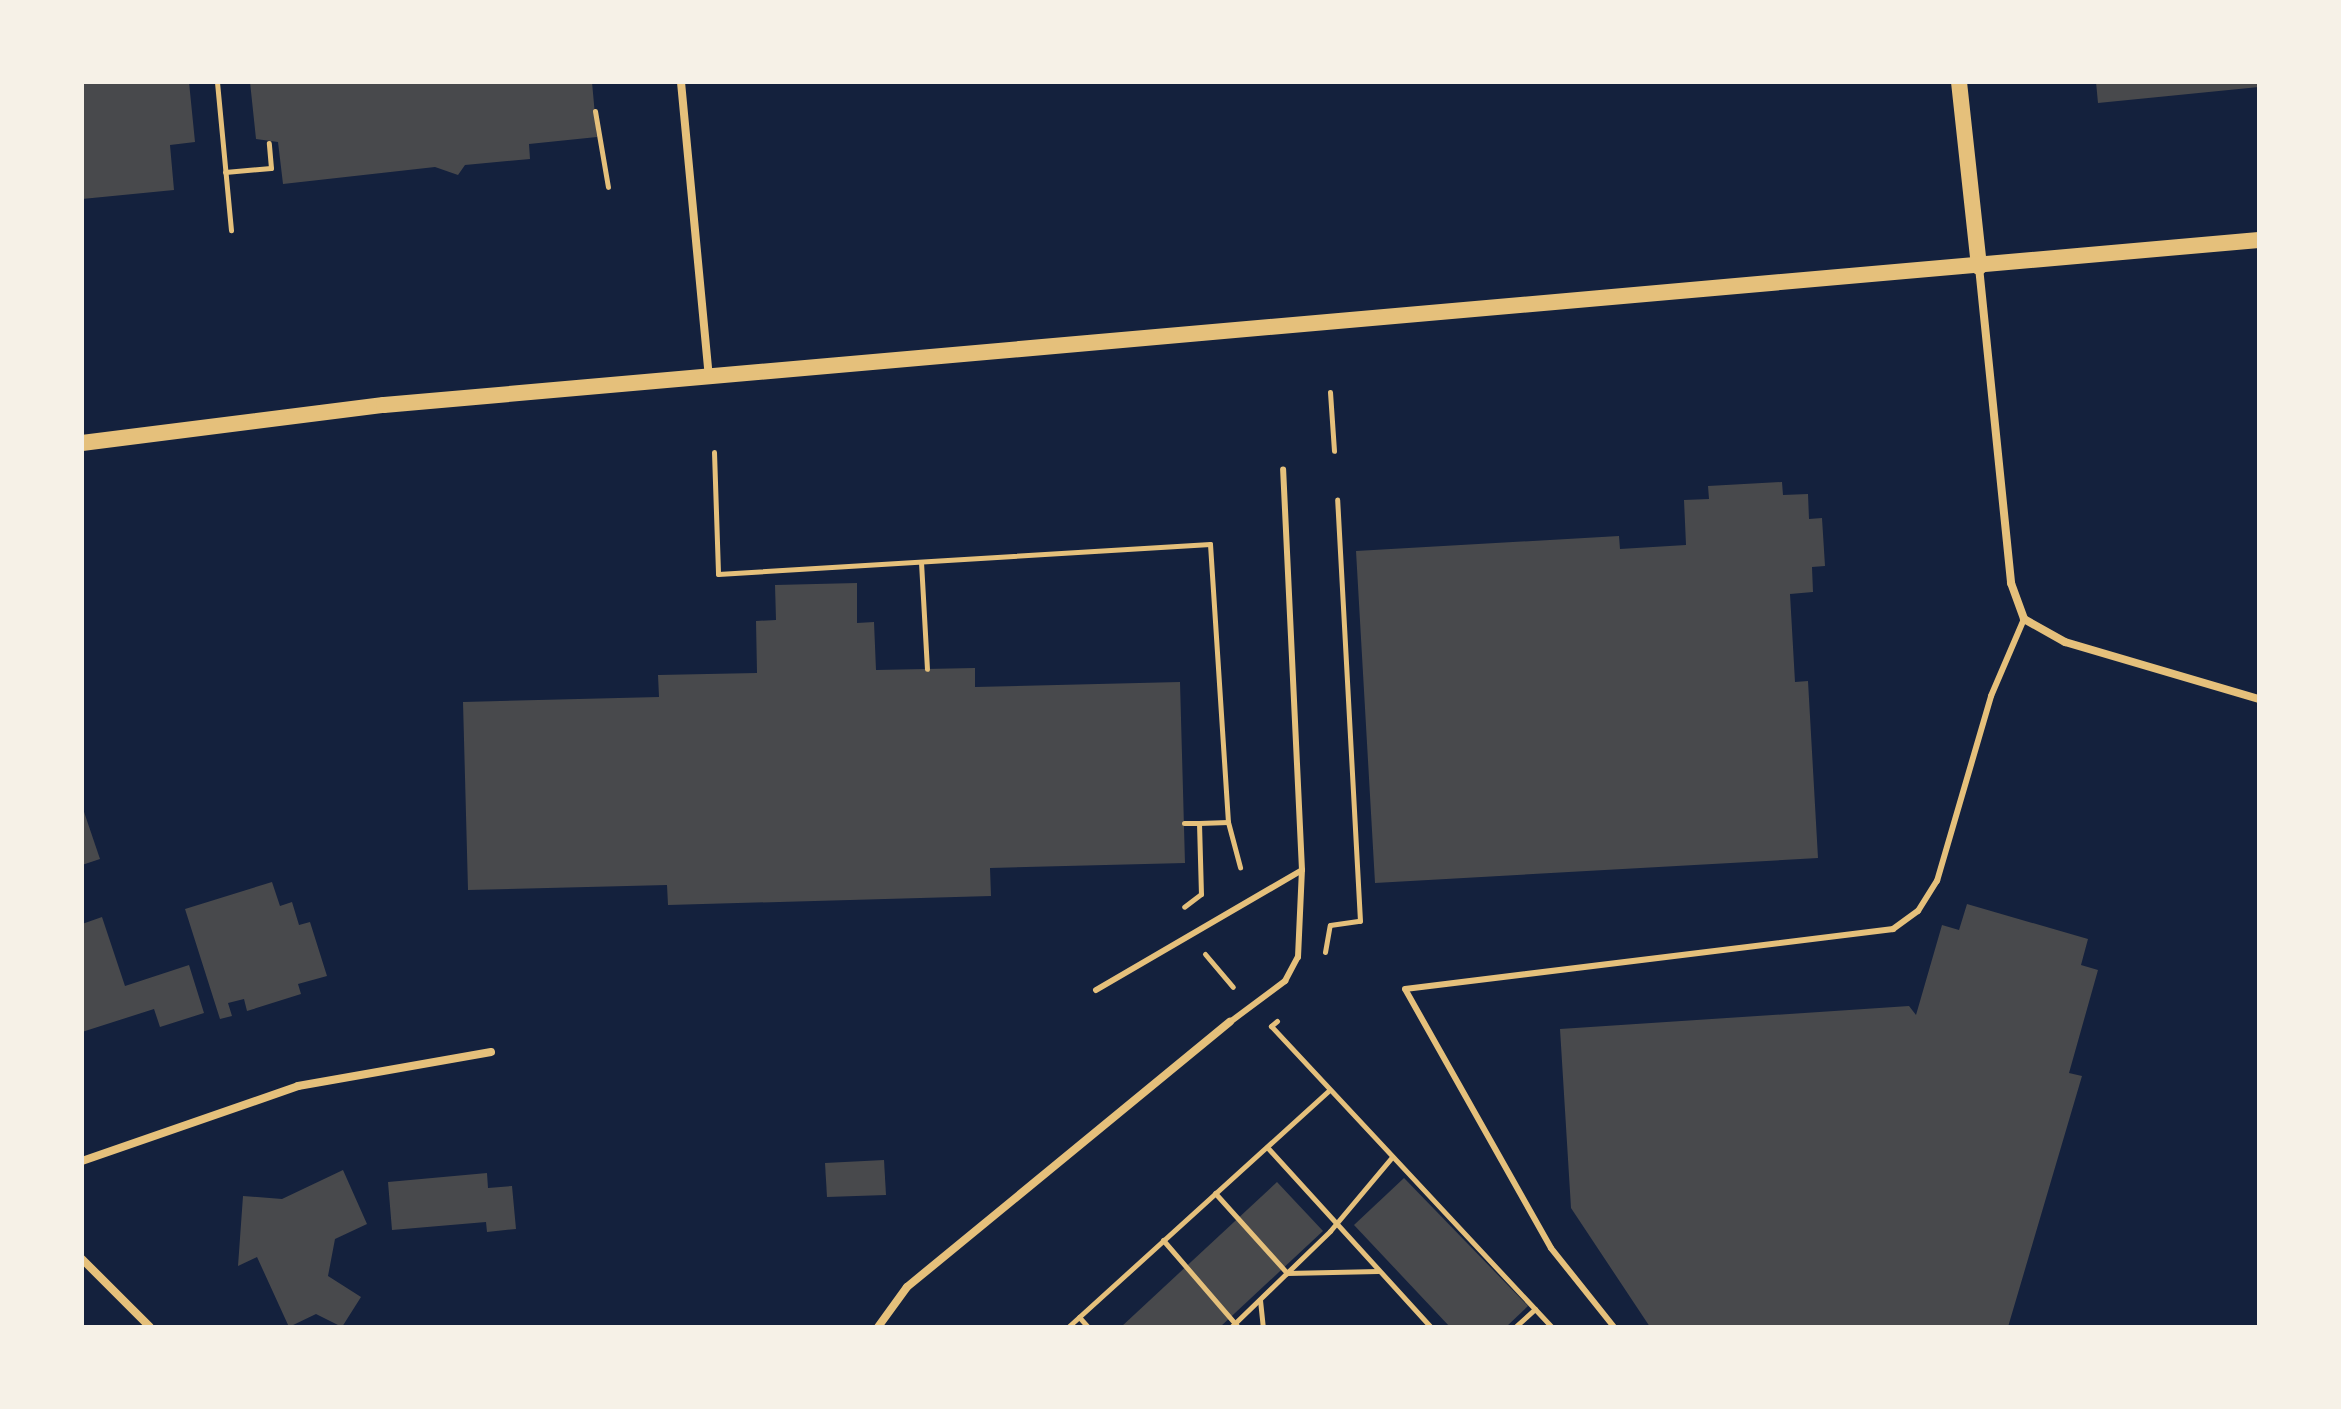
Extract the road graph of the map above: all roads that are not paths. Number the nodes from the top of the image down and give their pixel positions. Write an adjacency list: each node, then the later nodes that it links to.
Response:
1 (681, 82): 5 (street)
2 (1959, 82): 4 (main road)
3 (2259, 240): 4 (main road)
4 (1979, 267): 5 (main road); 8 (street)
5 (709, 376): 6 (main road)
6 (82, 443)
7 (1283, 469): 10 (lane)
8 (2024, 619): 9 (street); 18 (lane)
9 (2259, 699)
10 (1302, 870): 11 (lane); 12 (lane)
11 (1096, 990)
12 (1230, 1022): 17 (street)
13 (491, 1052): 14 (street)
14 (82, 1161)
15 (82, 1259): 16 (street)
16 (150, 1327)
17 (878, 1327)
18 (1614, 1327)

